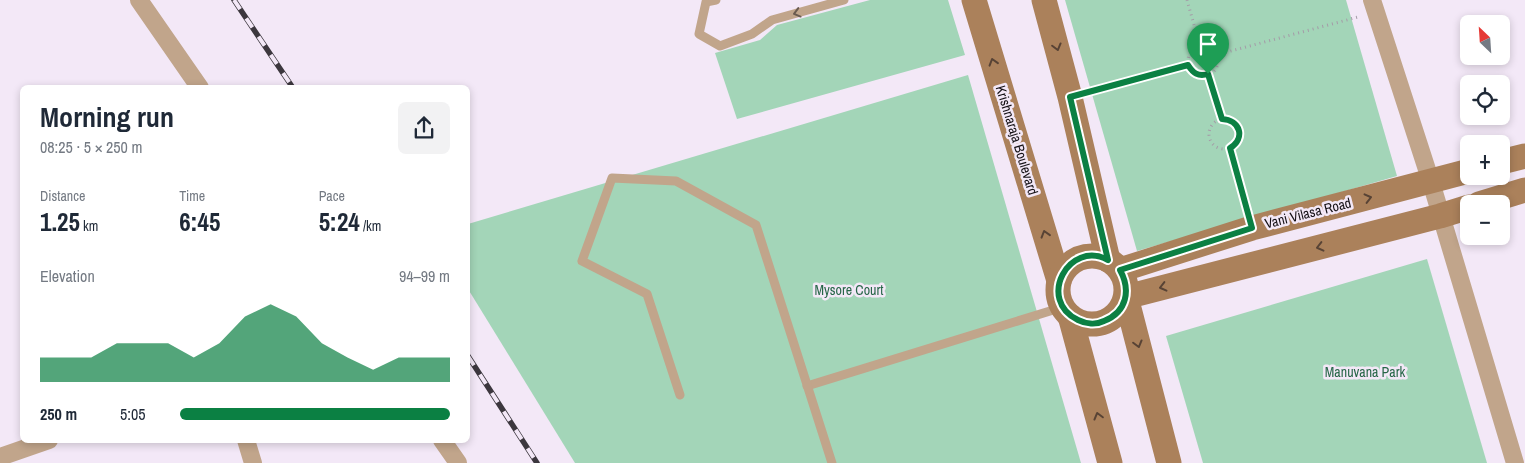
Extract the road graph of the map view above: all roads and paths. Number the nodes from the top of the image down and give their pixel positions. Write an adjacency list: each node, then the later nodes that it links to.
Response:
1 (139, 0): 12 (street)
2 (716, 0): 3 (lane, one-way to 2)
3 (844, 0)
4 (974, 0): 26 (main road, Krishnaraja Boulevard, one-way to 4)
5 (1044, 0): 13 (main road, one-way to 13)
6 (1187, 0): 8 (path)
7 (1374, 6): 9 (path); 19 (street)
8 (1200, 46): 9 (path); 10 (path)
9 (1216, 55): 11 (path)
10 (1188, 65): 11 (path); 13 (path)
11 (1208, 74): 14 (path)
12 (198, 85)
13 (1070, 97): 25 (main road)
14 (1222, 119): 15 (path); 15 (path)
15 (1230, 148): 24 (path)
16 (1525, 156): 17 (main road)
17 (1510, 160)
18 (1460, 174): 19 (main road, Vani Vilasa Road)
19 (1431, 182): 23 (street); 24 (main road, Vani Vilasa Road, one-way to 19)
20 (1525, 190): 21 (main road)
21 (1509, 195)
22 (1460, 210): 23 (main road)
23 (1440, 216): 27 (main road, one-way to 27); 40 (street)
24 (1252, 228): 25 (main road, Vani Vilasa Road)
25 (1114, 265): 26 (main road); 27 (main road)
26 (1060, 281): 28 (main road)
27 (1126, 297): 28 (main road); 39 (main road, one-way to 39)
28 (1067, 312): 29 (lane); 38 (main road, one-way to 28)
29 (808, 386): 30 (lane); 37 (lane)
30 (680, 395)
31 (40, 443): 34 (street)
32 (247, 443): 35 (street)
33 (444, 443): 36 (street)
34 (0, 457)
35 (253, 463)
36 (458, 463)
37 (832, 463)
38 (1110, 463)
39 (1170, 463)
40 (1515, 463)

